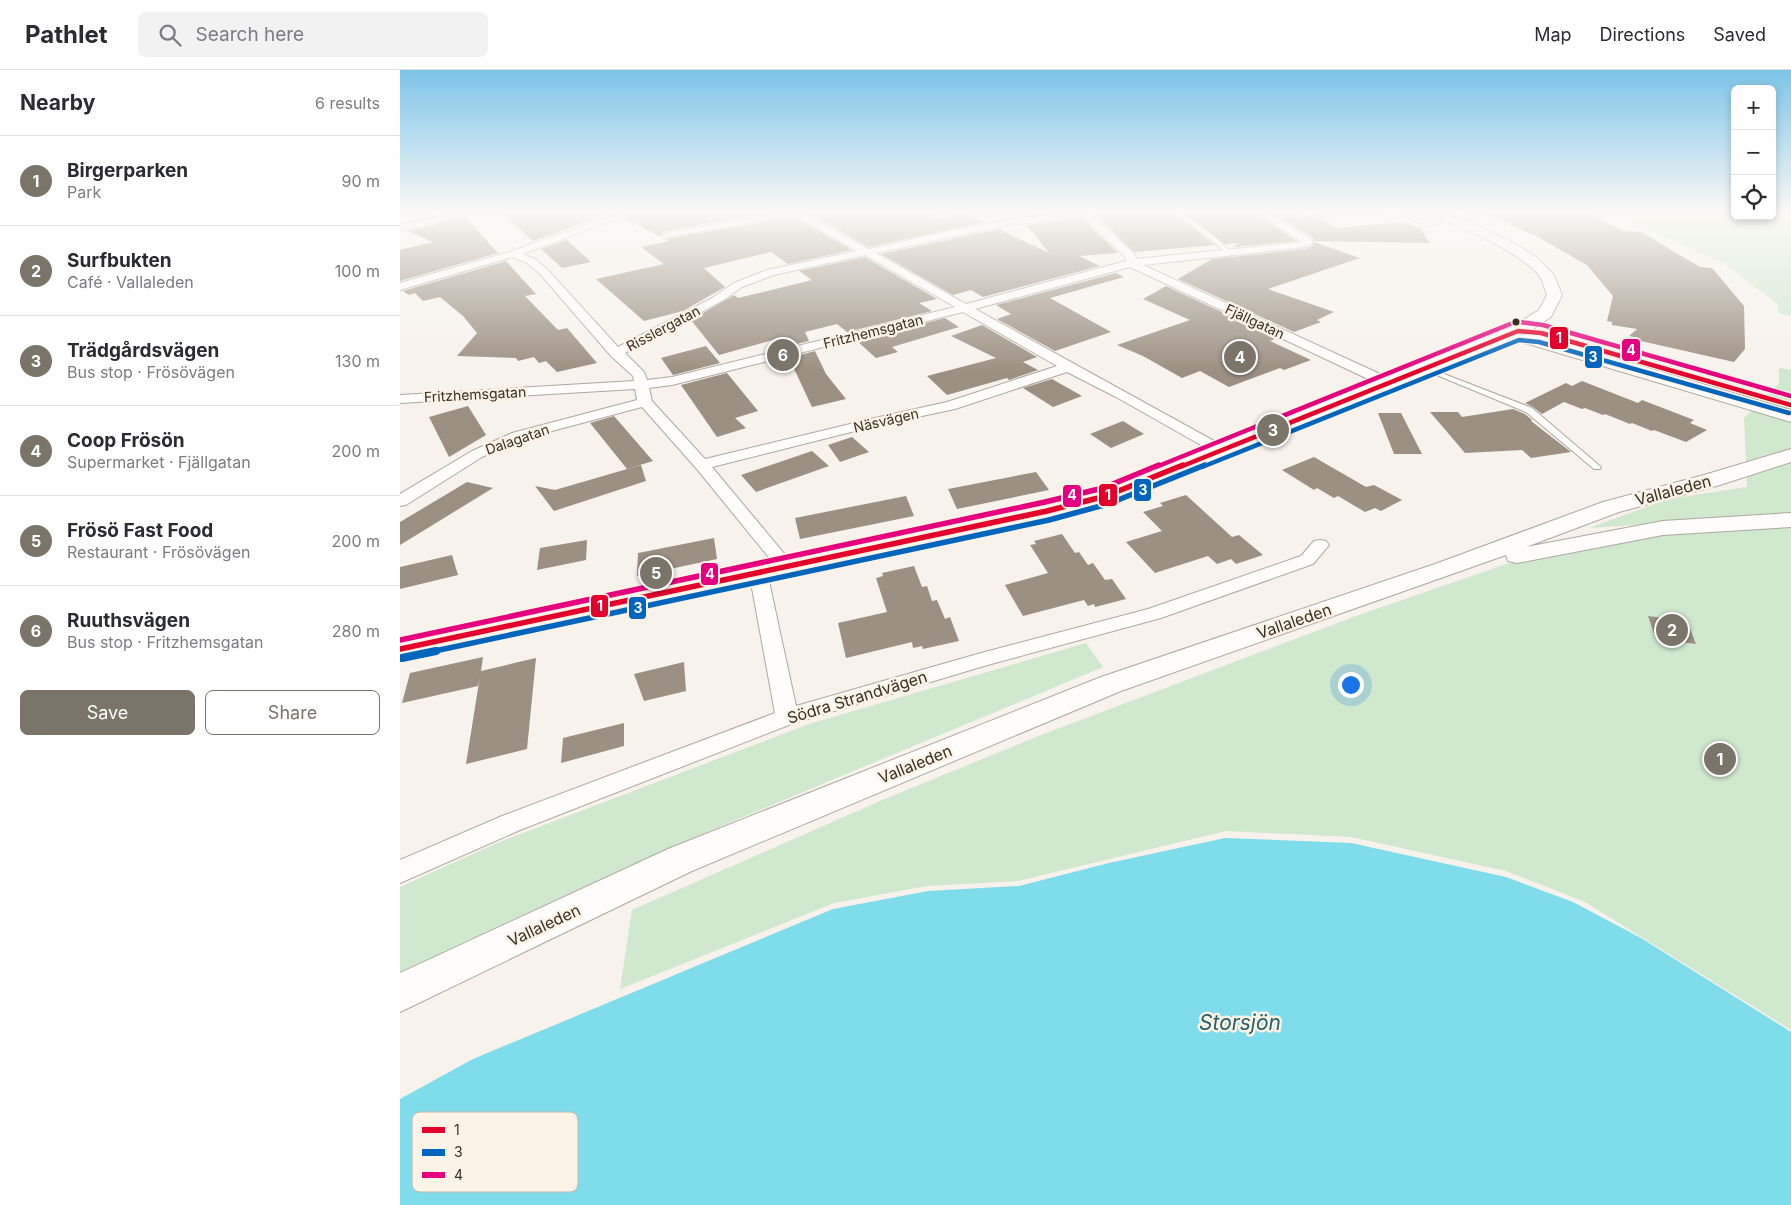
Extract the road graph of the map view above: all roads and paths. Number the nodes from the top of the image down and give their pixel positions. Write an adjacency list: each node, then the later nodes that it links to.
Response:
1 (471, 266): 8 (street)
2 (537, 266): 12 (street)
3 (800, 266): 12 (street, Risslergatan)
4 (891, 266): 9 (street)
5 (1120, 266): 9 (street, Fritzhemsgatan)
6 (1137, 266): 19 (street, Fjällgatan)
7 (1538, 266): 10 (street)
8 (400, 287)
9 (965, 308): 16 (street); 20 (street, Fritzhemsgatan)
10 (1549, 312): 11 (street); 15 (street)
11 (1518, 331): 13 (street); 14 (street); 15 (street)
12 (616, 353): 20 (street)
13 (1588, 356): 14 (street); 18 (street)
14 (1452, 357): 17 (street)
15 (1624, 357): 18 (street)
16 (1068, 367): 25 (street); 27 (street, Näsvägen)
17 (1424, 368): 19 (street); 28 (lane)
18 (1665, 374): 23 (street); 24 (street)
19 (1388, 383): 25 (street)
20 (642, 385): 21 (street, Fritzhemsgatan); 22 (street)
21 (400, 399)
22 (644, 402): 27 (street); 29 (street, Dalagatan)
23 (1791, 405)
24 (1791, 416)
25 (1220, 450): 32 (street)
26 (1791, 455): 33 (street, Vallaleden)
27 (702, 465): 32 (street)
28 (1597, 467)
29 (400, 501)
30 (1791, 520): 33 (street, Vallaleden)
31 (1320, 545): 36 (street, Södra Strandvägen)
32 (786, 567): 34 (street)
33 (1444, 569): 38 (street, Vallaleden)
34 (758, 572): 35 (street); 36 (street)
35 (400, 649)
36 (788, 717): 37 (street, Södra Strandvägen)
37 (400, 872)
38 (400, 993)

